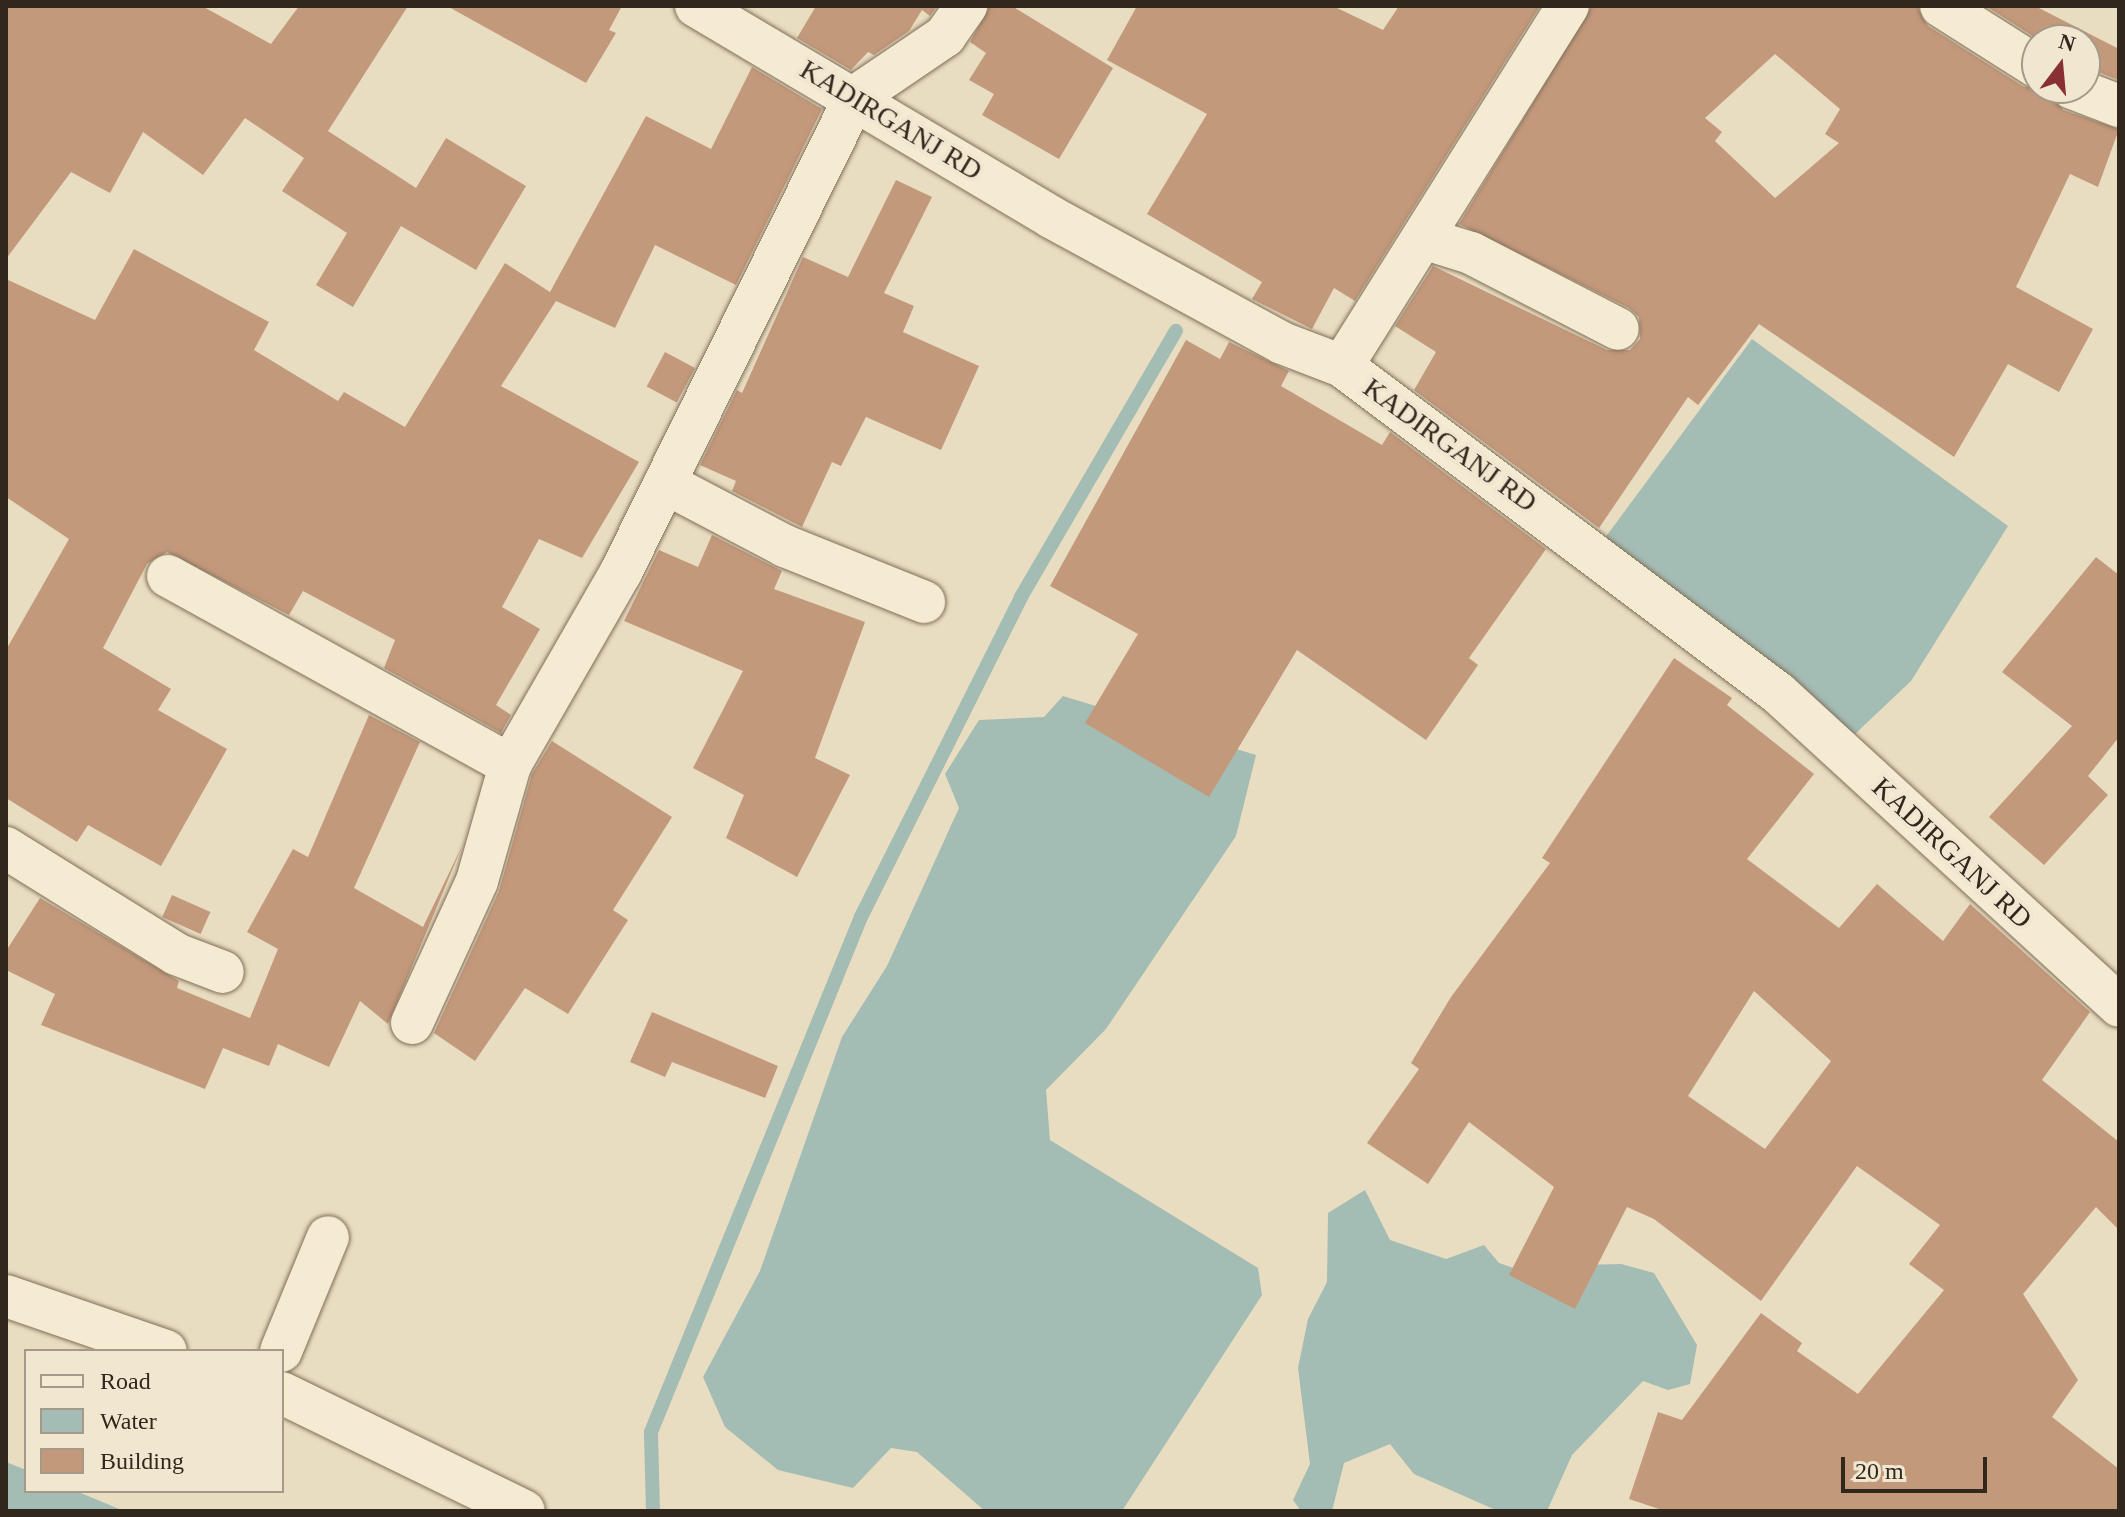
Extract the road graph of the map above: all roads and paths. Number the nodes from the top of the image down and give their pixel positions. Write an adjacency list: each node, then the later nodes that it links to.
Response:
1 (696, 6): 6 (street, KADIRGANJ RD)
2 (966, 6): 6 (street)
3 (1568, 6): 7 (street)
4 (1941, 6): 5 (street)
5 (2021, 57)
6 (855, 97): 9 (street, KADIRGANJ RD); 10 (street)
7 (1426, 239): 8 (street); 9 (street)
8 (1618, 329)
9 (1342, 366): 16 (street, KADIRGANJ RD)
10 (665, 483): 12 (street); 13 (street)
11 (168, 576): 13 (street)
12 (924, 602)
13 (510, 765): 17 (street)
14 (6, 848): 15 (street)
15 (223, 972)
16 (2119, 1006)
17 (412, 1023)
18 (328, 1237): 21 (street)
19 (6, 1296): 20 (street)
20 (160, 1349)
21 (282, 1349)
22 (284, 1394): 23 (street)
23 (474, 1501): 24 (street)
24 (524, 1511)

